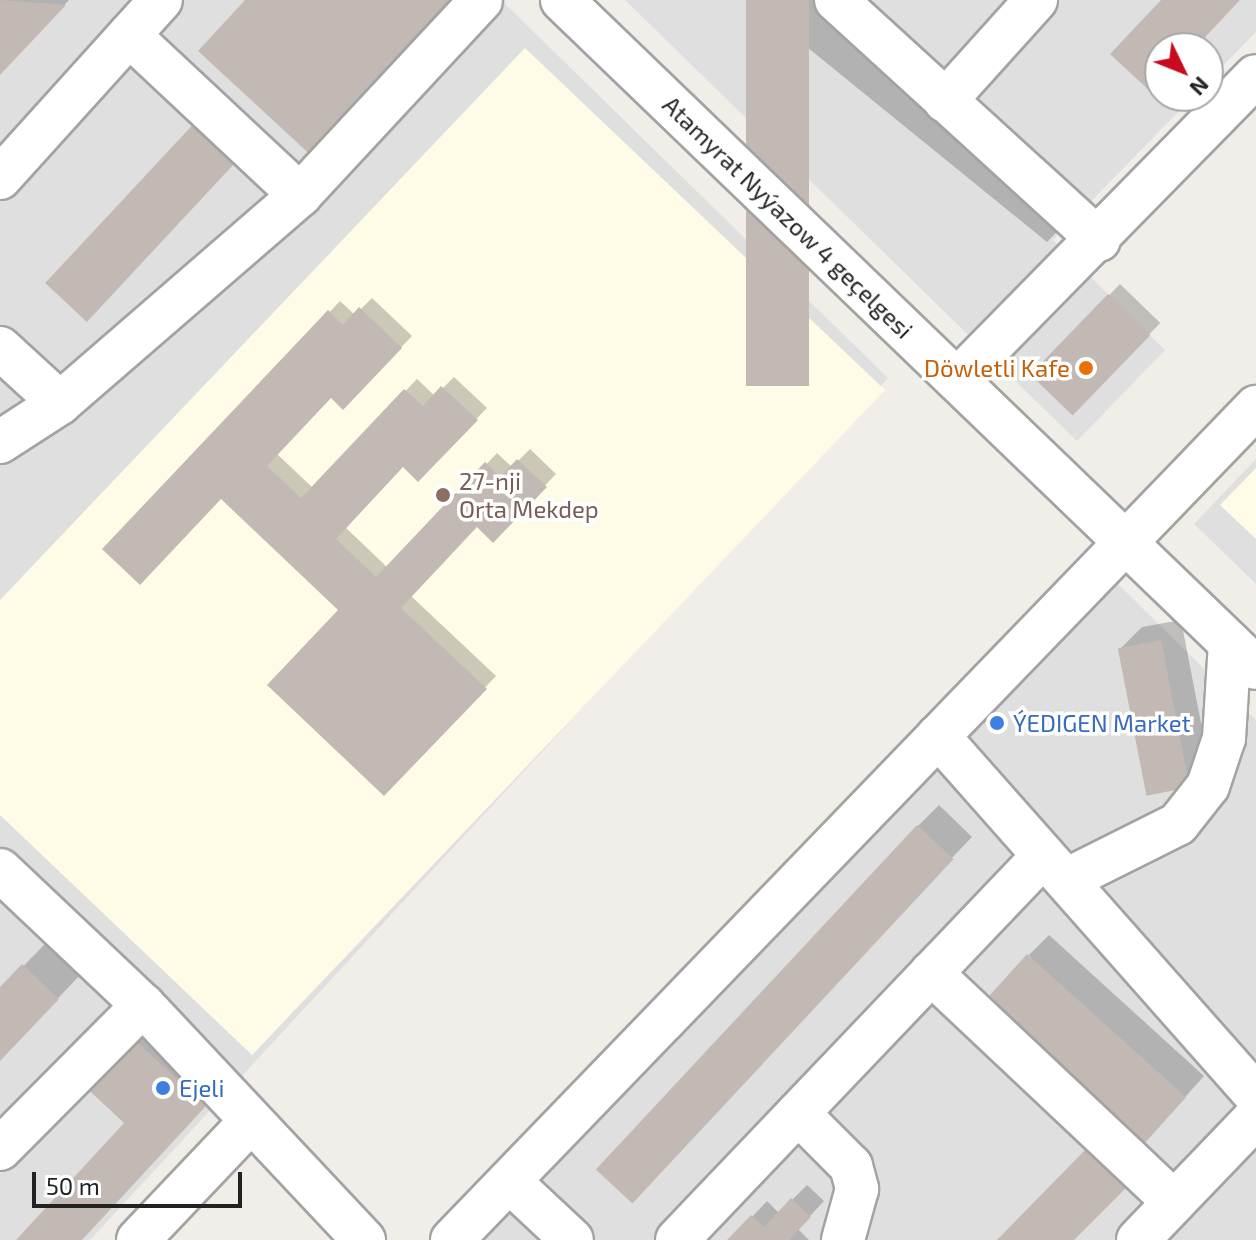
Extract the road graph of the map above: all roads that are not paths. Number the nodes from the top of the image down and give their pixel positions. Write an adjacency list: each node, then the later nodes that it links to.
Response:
1 (161, 0): 6 (street)
2 (481, 0): 10 (street)
3 (562, 0): 13 (street, Atamyrat Nyýazow 4 geçelgesi)
4 (836, 0): 8 (street)
5 (1036, 0): 8 (street)
6 (129, 35): 9 (street); 10 (street)
7 (1256, 76): 11 (street)
8 (945, 101): 11 (street)
9 (0, 178)
10 (300, 195): 14 (street)
11 (1099, 240): 13 (street)
12 (0, 348): 14 (street)
13 (957, 380): 17 (street, Atamyrat Nyýazow 4 geçelgesi)
14 (60, 403): 16 (street)
15 (1256, 407): 17 (street)
16 (0, 442)
17 (1122, 539): 18 (street, Atamyrat Nyýazow 4 geçelgesi); 19 (street)
18 (1243, 655): 20 (street)
19 (938, 736): 20 (street); 29 (street)
20 (1055, 867): 22 (street); 24 (street)
21 (5, 885): 23 (street)
22 (931, 973): 25 (street); 30 (street)
23 (143, 1005): 27 (street); 28 (street)
24 (1256, 1095)
25 (798, 1113): 35 (street); 36 (street)
26 (1256, 1117): 30 (street)
27 (249, 1123): 31 (street); 32 (street)
28 (0, 1149)
29 (509, 1181): 33 (street); 34 (street)
30 (1174, 1202): 37 (street)
31 (138, 1240)
32 (364, 1240)
33 (452, 1240)
34 (572, 1240)
35 (677, 1240)
36 (843, 1240)
37 (1138, 1240)

